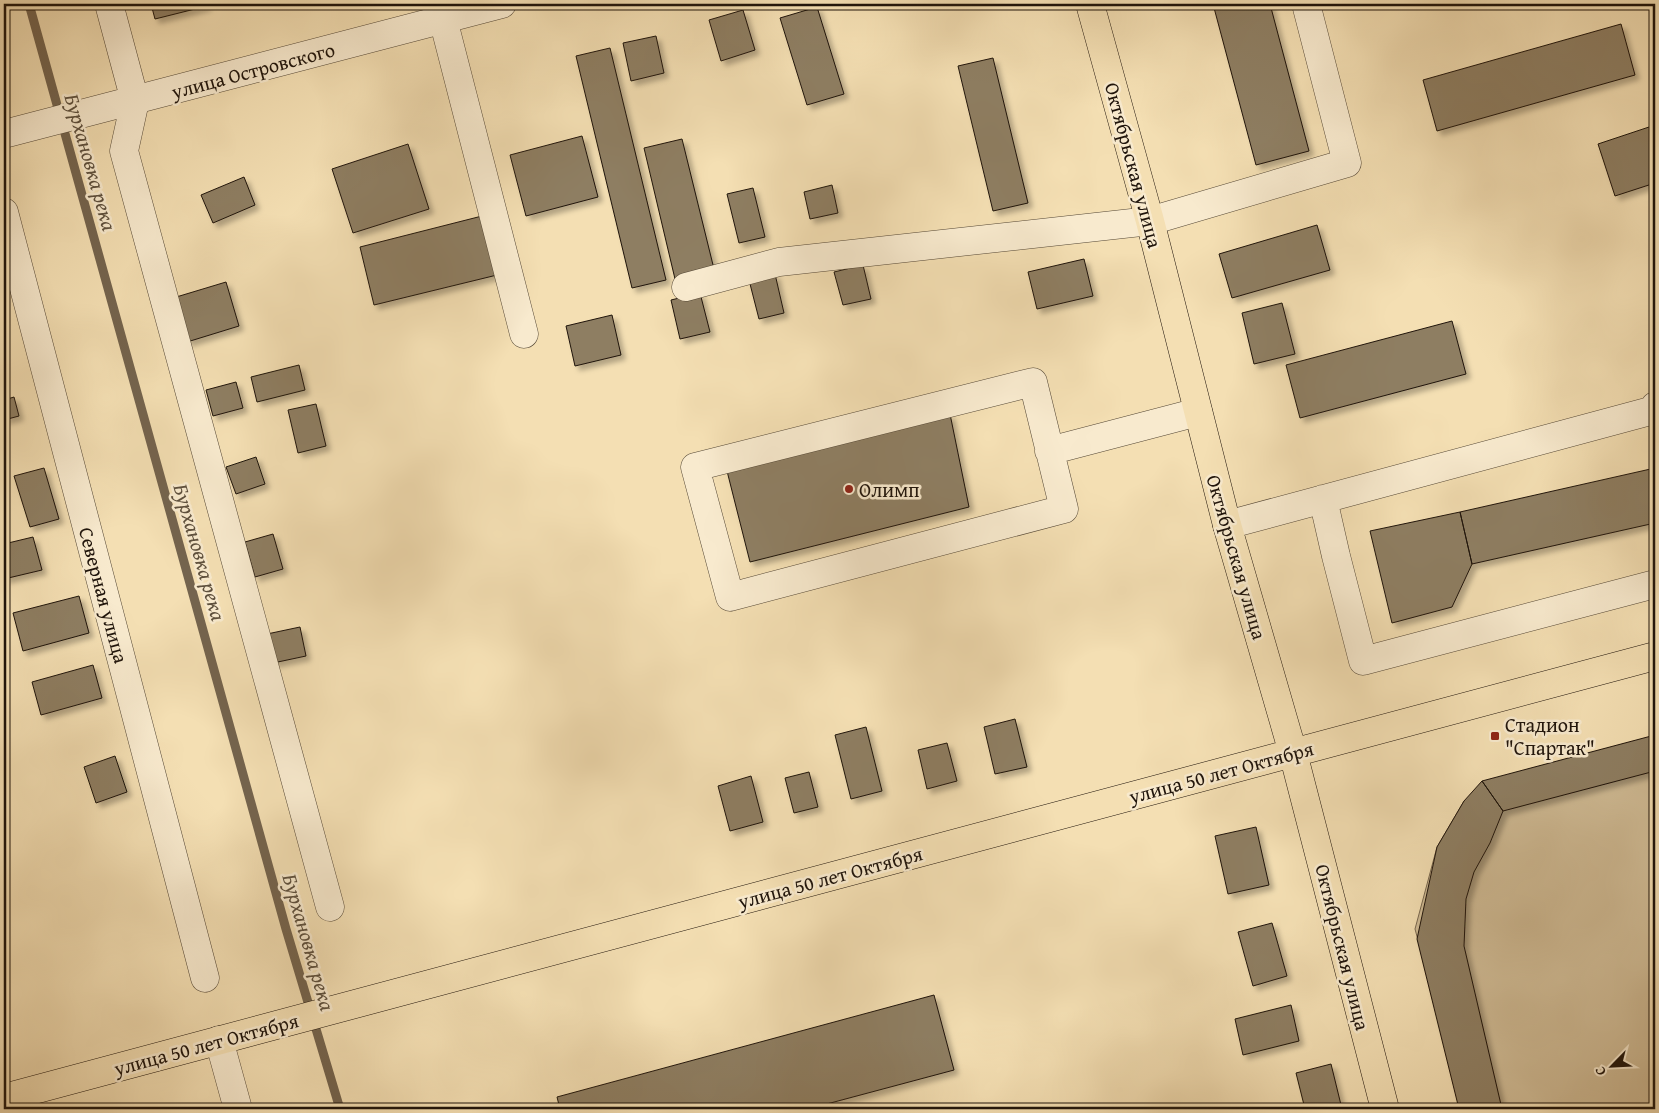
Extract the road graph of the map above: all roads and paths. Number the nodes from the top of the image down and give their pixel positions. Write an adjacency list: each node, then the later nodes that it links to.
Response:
1 (109, 4): 6 (street)
2 (502, 4): 5 (street, улица Островского)
3 (1090, 4): 9 (main road, Октябрьская улица)
4 (1306, 4): 9 (street)
5 (444, 19): 6 (street, улица Островского); 11 (street)
6 (122, 104): 7 (street, улица Островского); 20 (street)
7 (16, 131)
8 (4, 212): 21 (street, Северная улица)
9 (1150, 221): 10 (street); 13 (main road, Октябрьская улица)
10 (686, 287)
11 (524, 334)
12 (1655, 406): 15 (street)
13 (1198, 412): 14 (street); 16 (main road, Октябрьская улица)
14 (1049, 450): 14 (street)
15 (1323, 499): 16 (street); 17 (street)
16 (1227, 525): 19 (main road, Октябрьская улица)
17 (1655, 584)
18 (1655, 656): 19 (main road, улица 50 лет Октября)
19 (1293, 753): 22 (main road, улица 50 лет Октября); 25 (main road, Октябрьская улица)
20 (330, 907)
21 (205, 978)
22 (219, 1040): 23 (main road, улица 50 лет Октября); 24 (street)
23 (4, 1098)
24 (238, 1109)
25 (1385, 1109)

